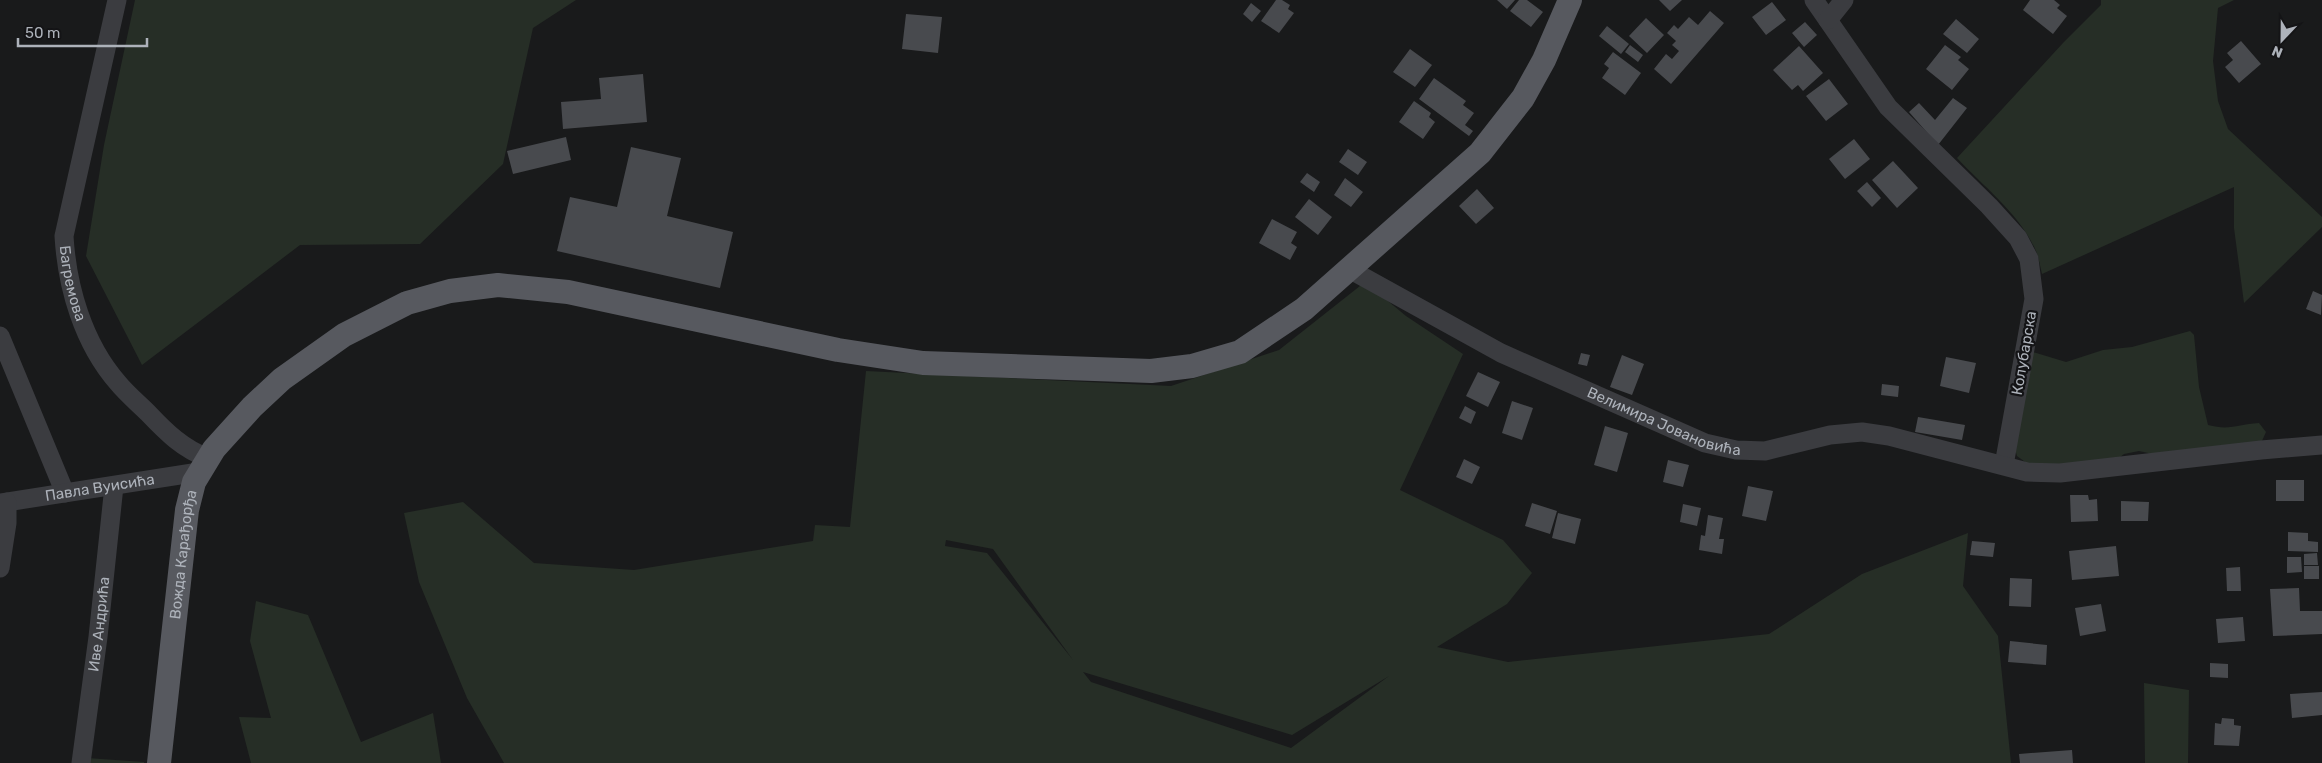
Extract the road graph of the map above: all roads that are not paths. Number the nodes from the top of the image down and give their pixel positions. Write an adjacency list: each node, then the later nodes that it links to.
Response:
1 (117, 0): 9 (street, Багремова)
2 (1570, 0): 6 (main road, Вожда Карађорђа)
3 (1814, 0): 5 (street, Колубарска)
4 (1844, 0): 5 (street)
5 (1828, 20): 10 (street, Колубарска)
6 (1349, 269): 9 (main road, Вожда Карађорђа); 10 (street, Велимира Јовановића)
7 (0, 336): 12 (street)
8 (2322, 445): 10 (street)
9 (203, 465): 11 (street, Павла Вуисића); 16 (main road, Вожда Карађорђа)
10 (2004, 465)
11 (114, 486): 12 (street, Павла Вуисића); 15 (street, Иве Андрића)
12 (64, 494): 13 (street, Павла Вуисића)
13 (4, 503): 14 (street)
14 (0, 568)
15 (81, 763)
16 (159, 763)

